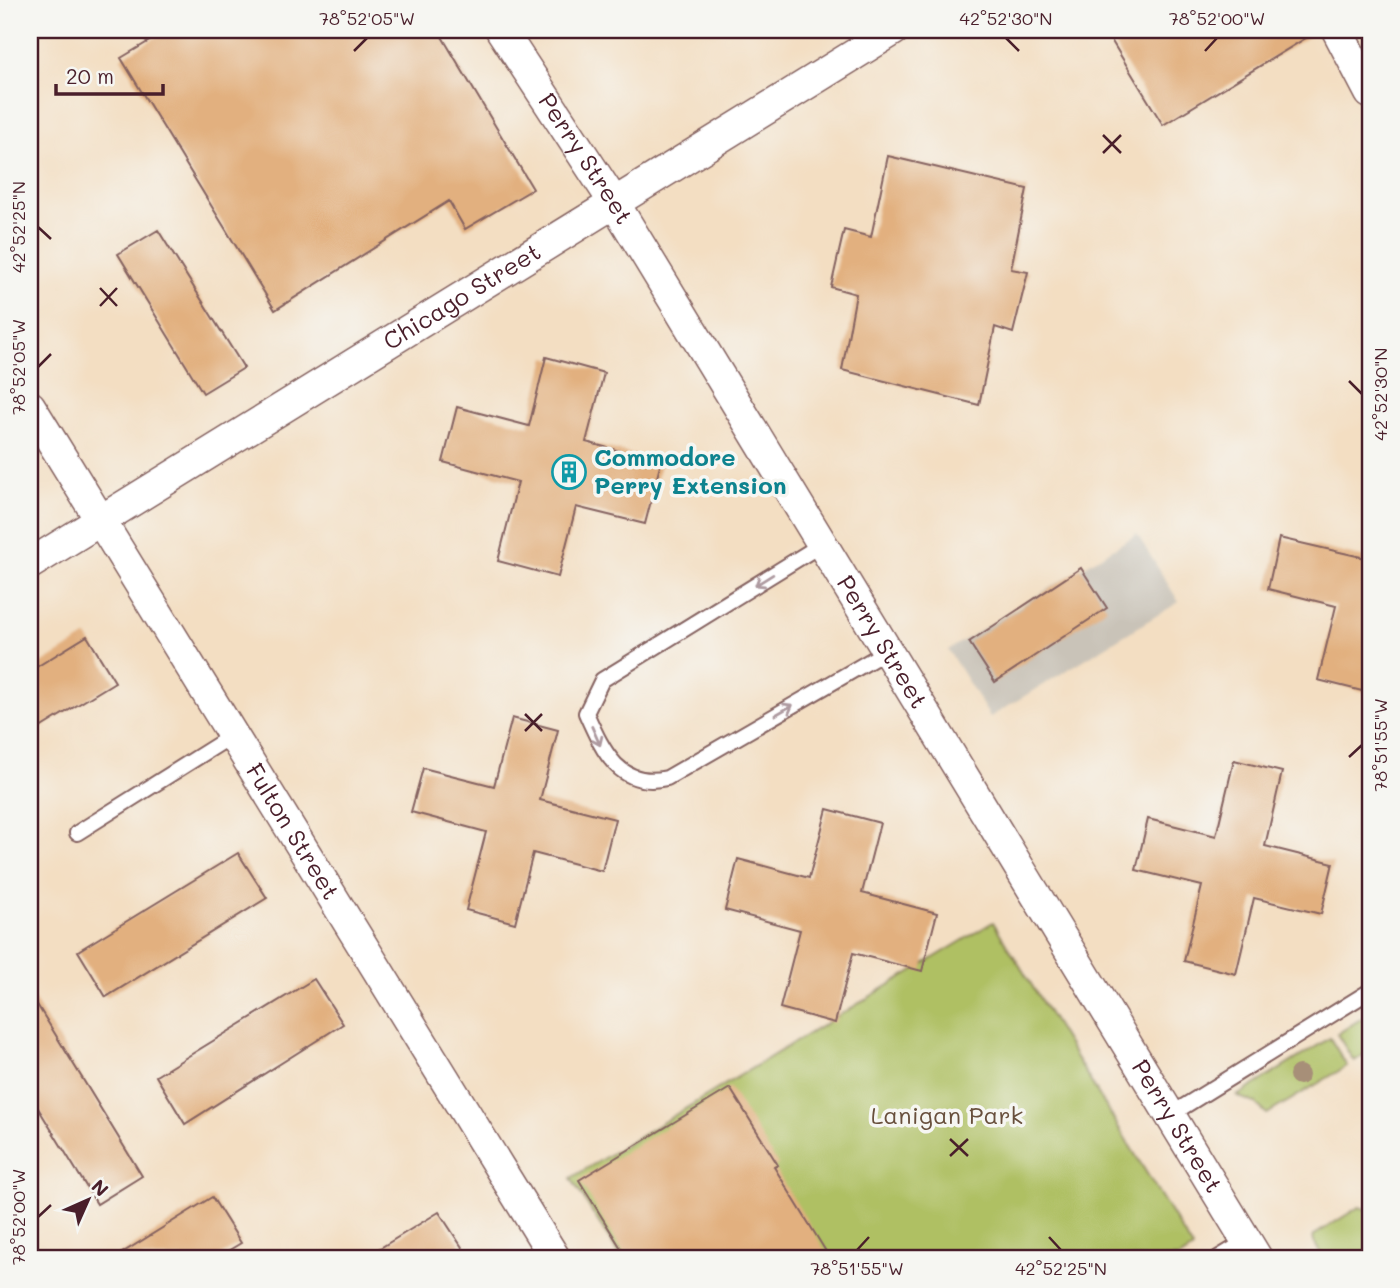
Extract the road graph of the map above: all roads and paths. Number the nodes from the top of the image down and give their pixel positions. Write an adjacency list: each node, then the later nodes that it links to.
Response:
1 (501, 30): 5 (street, Perry Street)
2 (894, 30): 5 (street, Chicago Street)
3 (1337, 30): 4 (street)
4 (1370, 93)
5 (615, 204): 7 (street, Chicago Street); 8 (street, Perry Street)
6 (30, 406): 7 (street, Fulton Street)
7 (101, 521): 9 (street, Chicago Street); 11 (street, Fulton Street)
8 (822, 544): 10 (street, Perry Street); 10 (lane, one-way to 10)
9 (30, 564)
10 (887, 651): 14 (street, Perry Street)
11 (233, 736): 12 (lane); 16 (street, Fulton Street)
12 (77, 833)
13 (1370, 991): 14 (lane)
14 (1170, 1115): 15 (street, Perry Street)
15 (1252, 1250): 17 (lane)
16 (555, 1258)
17 (1218, 1258)

